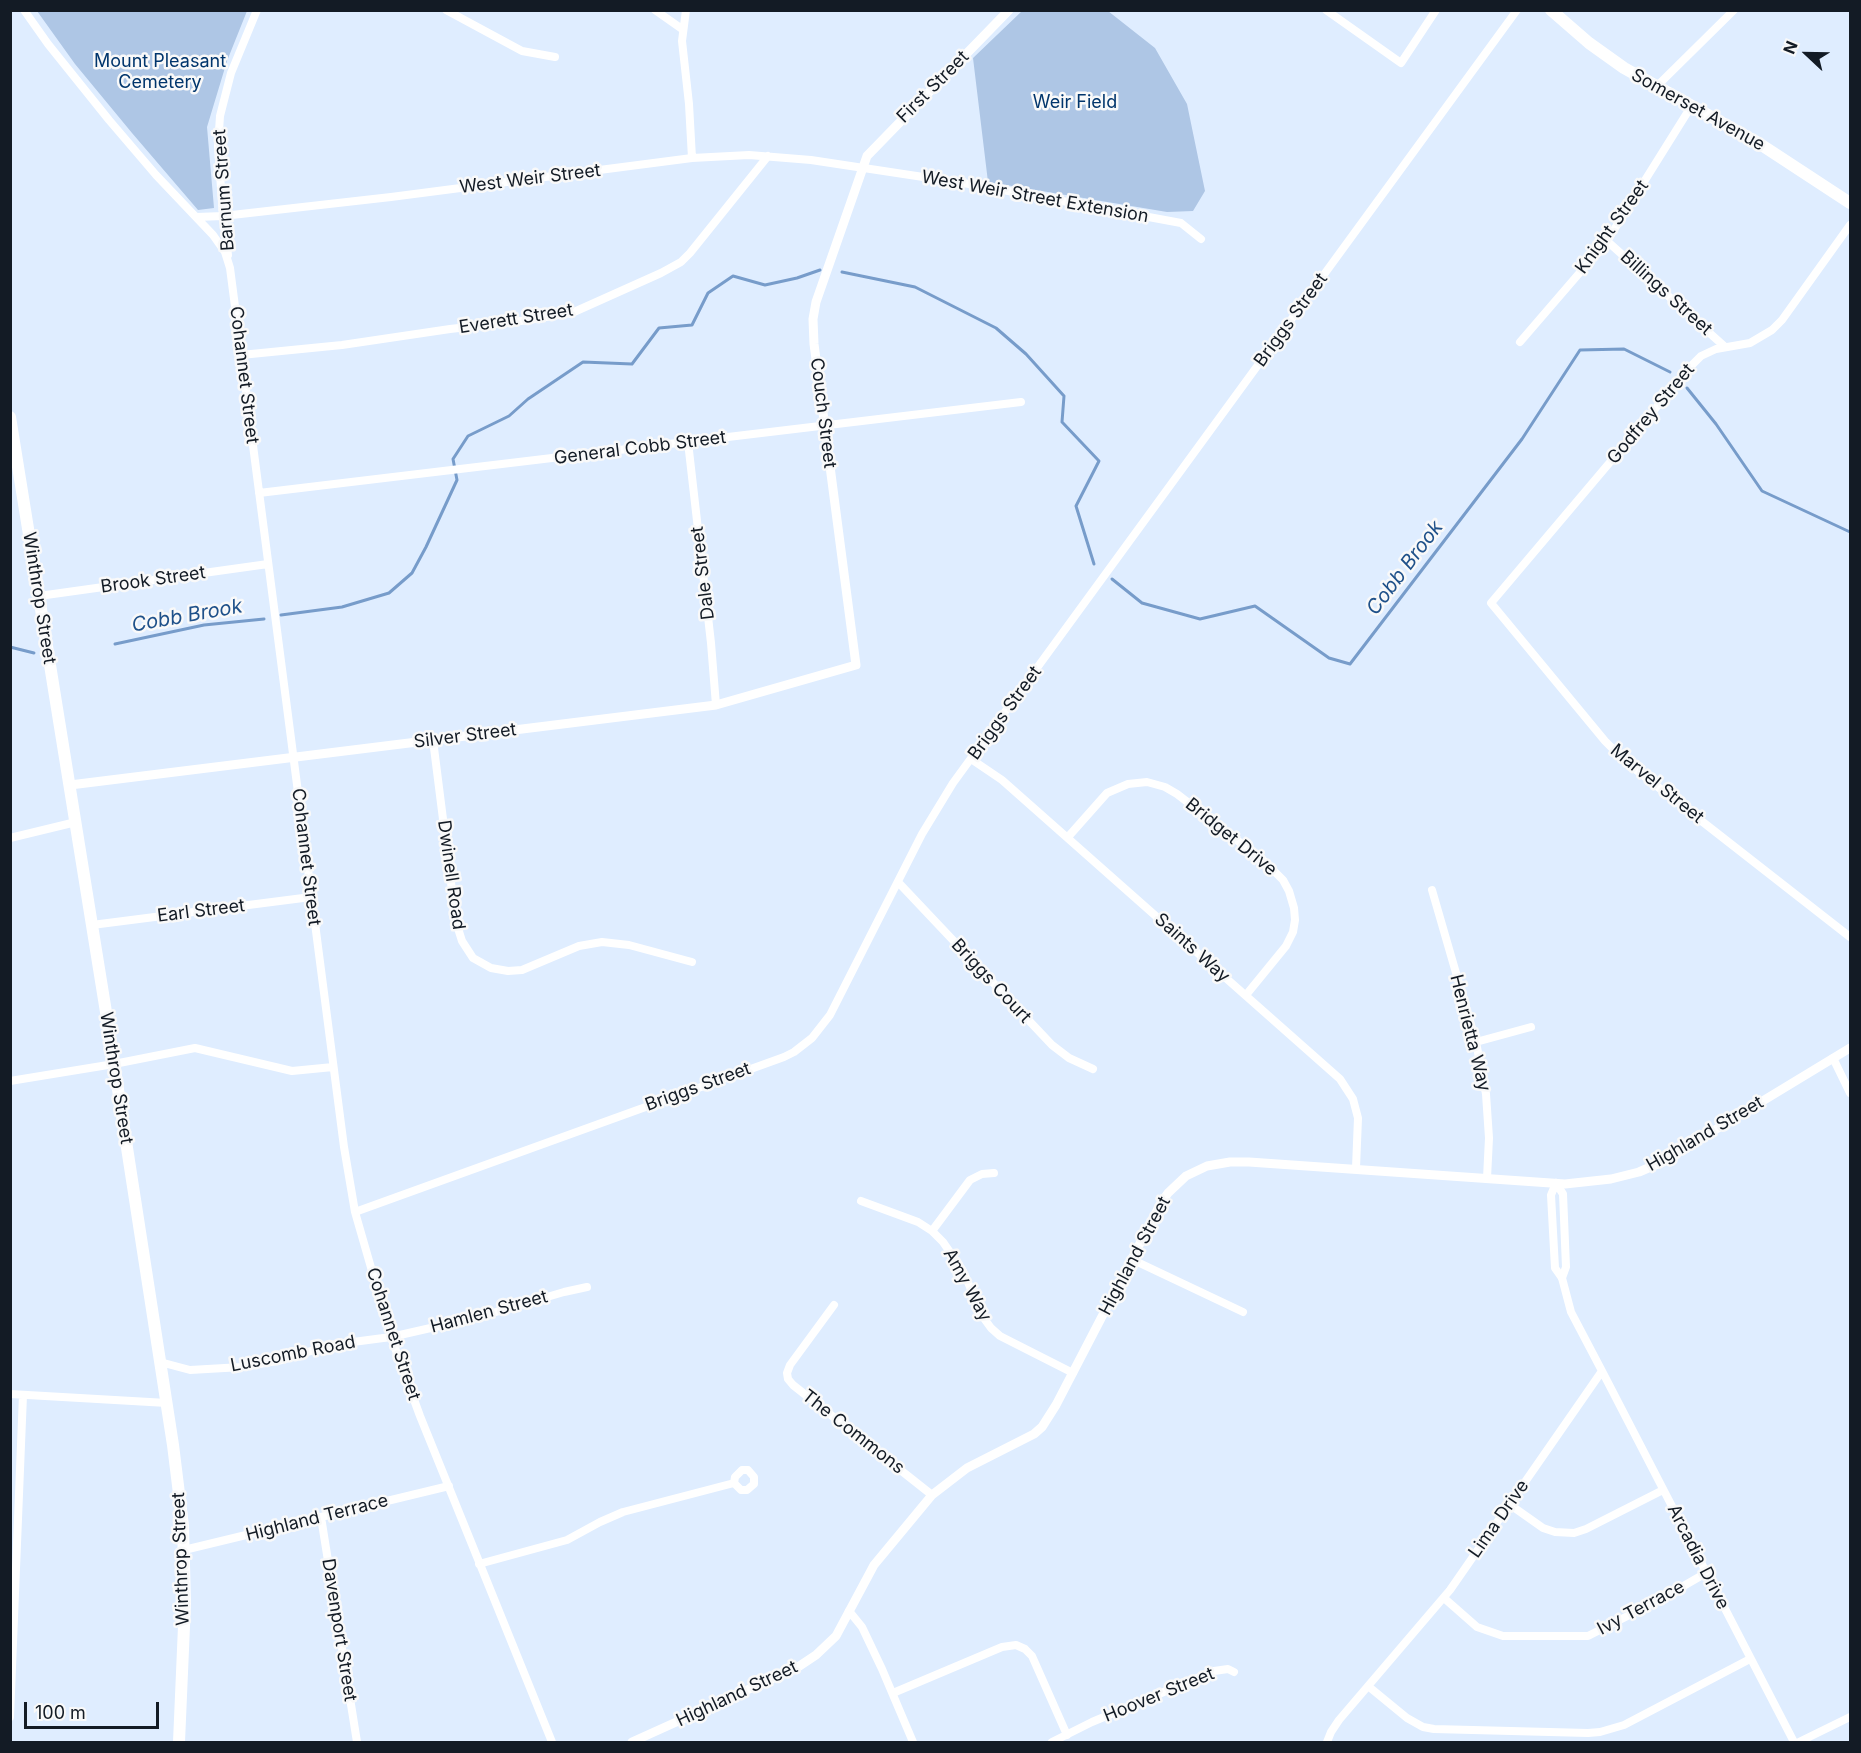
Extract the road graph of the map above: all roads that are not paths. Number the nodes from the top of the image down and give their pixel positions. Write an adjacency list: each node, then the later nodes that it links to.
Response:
1 (24, 10): 21 (street, Cohannet Street)
2 (257, 10): 20 (street, Barnum Street)
3 (446, 10): 13 (street)
4 (655, 10): 12 (street)
5 (686, 10): 12 (street)
6 (1009, 10): 18 (street, First Street)
7 (1326, 10): 8 (street)
8 (1436, 10)
9 (1517, 10): 42 (street, Briggs Street)
10 (1551, 10): 14 (main road, Somerset Avenue)
11 (1734, 10): 14 (street)
12 (682, 29): 17 (street)
13 (555, 57)
14 (1657, 86): 15 (main road, Somerset Avenue)
15 (1692, 105): 19 (main road, Somerset Avenue); 24 (street, Knight Street)
16 (768, 156): 17 (street, West Weir Street); 18 (street, West Weir Street); 28 (street, Everett Street)
17 (692, 158): 20 (street, West Weir Street)
18 (863, 167): 23 (street, West Weir Street Extension); 31 (street, Couch Street)
19 (1851, 202)
20 (223, 216): 21 (street, West Weir Street); 25 (street, Barnum Street)
21 (197, 217): 25 (street, Cohannet Street)
22 (1851, 225): 27 (street, Godfrey Street)
23 (1201, 239)
24 (1607, 241): 26 (street, Knight Street); 27 (street, Billings Street)
25 (230, 268): 28 (street, Cohannet Street)
26 (1520, 342)
27 (1724, 346): 37 (street, Godfrey Street)
28 (241, 355): 34 (street, Cohannet Street)
29 (1021, 402): 31 (street, General Cobb Street)
30 (10, 417): 33 (main road, Winthrop Street)
31 (824, 426): 32 (street, General Cobb Street); 38 (street, Couch Street)
32 (688, 442): 34 (street, General Cobb Street); 39 (street, Dale Street)
33 (15, 468): 36 (main road, Winthrop Street)
34 (259, 493): 35 (street, Cohannet Street)
35 (268, 564): 36 (street, Brook Street); 41 (street, Cohannet Street)
36 (39, 596): 43 (main road, Winthrop Street)
37 (1491, 603): 51 (street, Marvel Street)
38 (856, 665): 39 (street, Silver Street)
39 (716, 705): 40 (street, Silver Street)
40 (433, 740): 41 (street, Silver Street); 52 (street, Dwinell Road)
41 (293, 757): 43 (street, Silver Street); 49 (street, Cohannet Street)
42 (971, 759): 45 (street, Saints Way); 47 (street, Briggs Street)
43 (70, 784): 44 (main road, Winthrop Street)
44 (76, 822): 46 (street); 50 (main road, Winthrop Street)
45 (1068, 837): 53 (street, Saints Way); 53 (street, Bridget Drive)
46 (10, 838)
47 (898, 882): 60 (street, Briggs Court); 68 (street, Briggs Street)
48 (1432, 890): 55 (street, Henrietta Way)
49 (311, 897): 50 (street, Earl Street); 59 (street, Cohannet Street)
50 (92, 924): 58 (main road, Winthrop Street)
51 (1851, 937)
52 (692, 962)
53 (1246, 995): 63 (street, Saints Way)
54 (1531, 1027): 55 (street)
55 (1476, 1042): 65 (street, Henrietta Way)
56 (1851, 1048): 57 (street, Highland Street)
57 (1833, 1058): 62 (street); 66 (street, Highland Street)
58 (114, 1064): 59 (street); 61 (street); 75 (main road, Winthrop Street)
59 (333, 1067): 68 (street, Cohannet Street)
60 (1093, 1069)
61 (10, 1081)
62 (1851, 1093)
63 (1356, 1168): 65 (street, Highland Street); 70 (street, Highland Street)
64 (994, 1173): 69 (street)
65 (1487, 1178): 66 (street, Highland Street)
66 (1556, 1183): 76 (street)
67 (861, 1201): 69 (street, Amy Way)
68 (355, 1212): 74 (street, Cohannet Street)
69 (932, 1231): 77 (street, Amy Way)
70 (1131, 1259): 73 (street); 77 (street, Highland Street)
71 (586, 1287): 74 (street, Hamlen Street)
72 (834, 1305): 84 (street, The Commons)
73 (1243, 1312)
74 (391, 1337): 75 (street, Luscomb Road); 82 (street, Cohannet Street)
75 (160, 1362): 80 (main road, Winthrop Street)
76 (1602, 1371): 83 (street, Arcadia Drive); 85 (street, Lima Drive)
77 (1073, 1373): 84 (street, Highland Street)
78 (10, 1394): 79 (street)
79 (23, 1395): 80 (street); 97 (street)
80 (167, 1403): 87 (main road, Winthrop Street)
81 (734, 1483): 88 (street)
82 (449, 1486): 86 (street, Highland Terrace); 88 (street, Cohannet Street)
83 (1663, 1490): 85 (street); 89 (street, Arcadia Drive)
84 (932, 1495): 91 (street, Highland Street)
85 (1509, 1504): 90 (street, Lima Drive)
86 (321, 1517): 87 (street, Highland Terrace); 100 (street, Davenport Street)
87 (184, 1550): 99 (main road, Winthrop Street)
88 (479, 1564): 101 (street, Cohannet Street)
89 (1706, 1573): 90 (street, Ivy Terrace); 92 (street, Arcadia Drive)
90 (1444, 1598): 94 (street, Lima Drive)
91 (849, 1611): 95 (street); 102 (street, Highland Street)
92 (1750, 1659): 94 (street); 106 (street, Arcadia Drive)
93 (1234, 1672): 98 (street, Hoover Street)
94 (1368, 1686): 105 (street, Lima Drive)
95 (893, 1693): 98 (street); 103 (street)
96 (1851, 1717): 107 (street)
97 (10, 1718)
98 (1067, 1735): 104 (street, Hoover Street)
99 (179, 1743)
100 (357, 1743)
101 (552, 1743)
102 (632, 1743)
103 (913, 1743)
104 (1052, 1743)
105 (1327, 1743)
106 (1794, 1743)
107 (1799, 1743)

